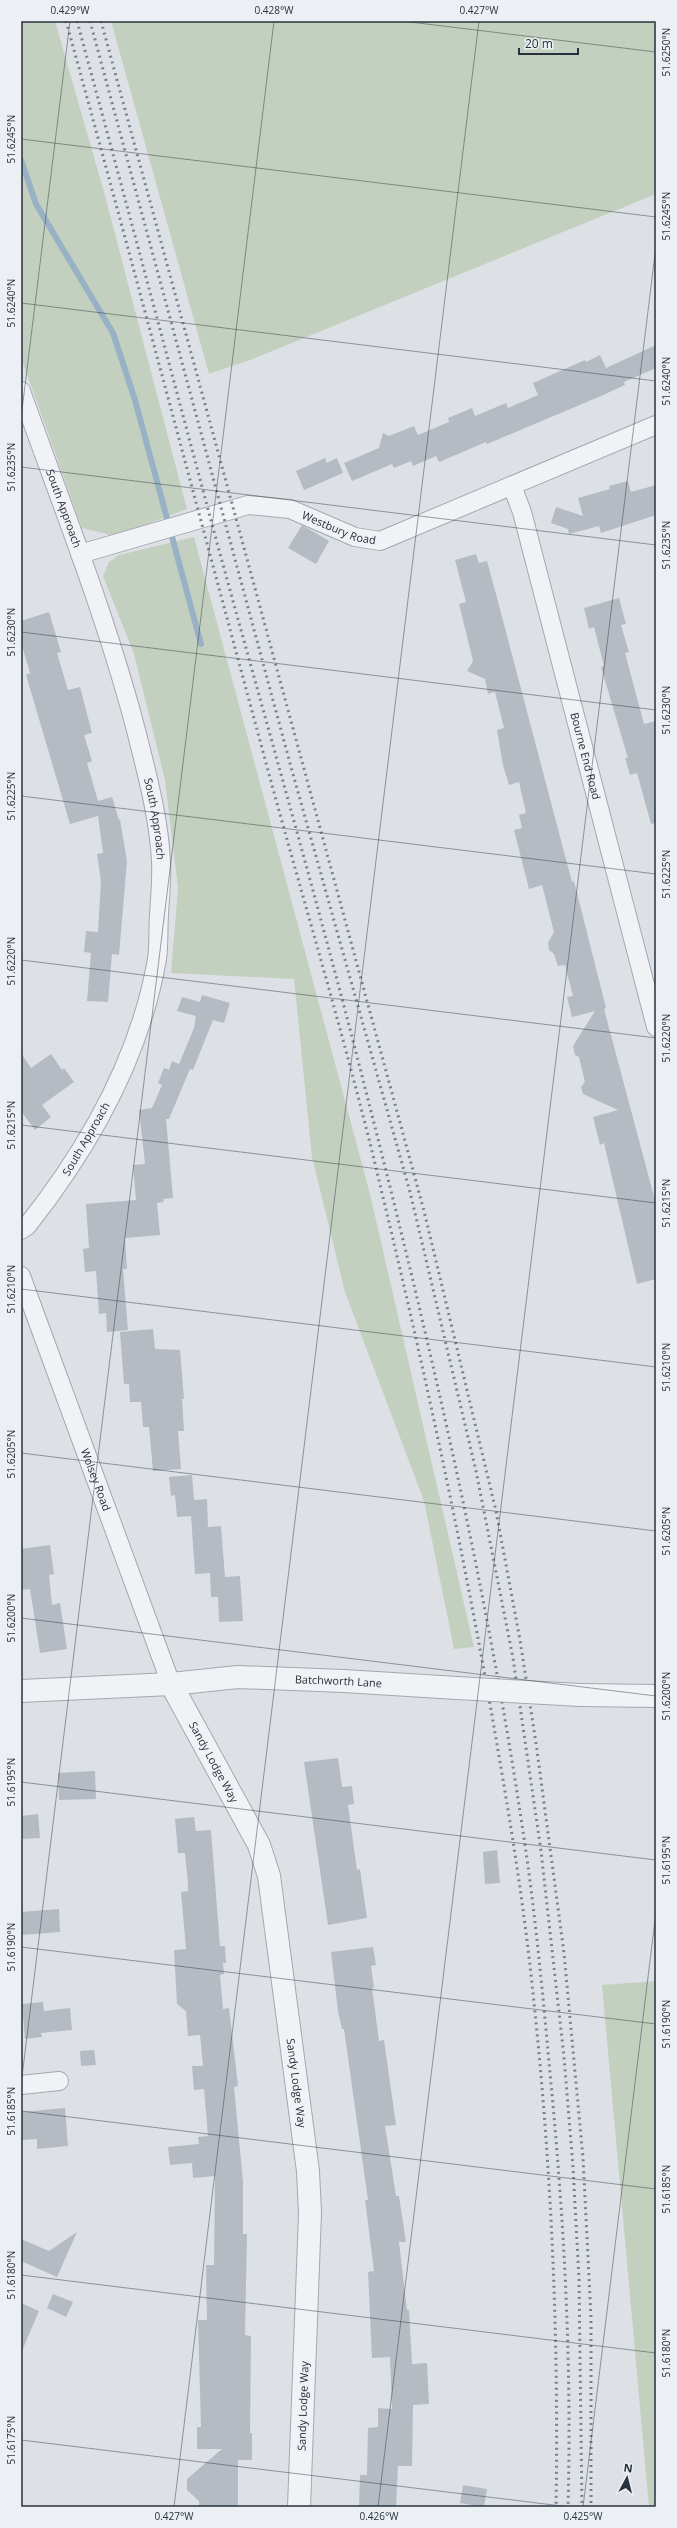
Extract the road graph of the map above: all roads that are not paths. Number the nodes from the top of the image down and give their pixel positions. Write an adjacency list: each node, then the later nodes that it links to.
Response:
1 (21, 391): 4 (street, South Approach)
2 (656, 425): 3 (street, Westbury Road)
3 (512, 486): 4 (street, Westbury Road); 5 (street, Bourne End Road)
4 (80, 554): 6 (street, South Approach)
5 (656, 1026)
6 (21, 1230)
7 (21, 1276): 8 (street, Wolsey Road)
8 (171, 1684): 9 (street, Batchworth Lane); 10 (street, Batchworth Lane, bridge); 13 (street, Sandy Lodge Way)
9 (21, 1691)
10 (656, 1696)
11 (59, 2081): 12 (street)
12 (21, 2085)
13 (299, 2507)

